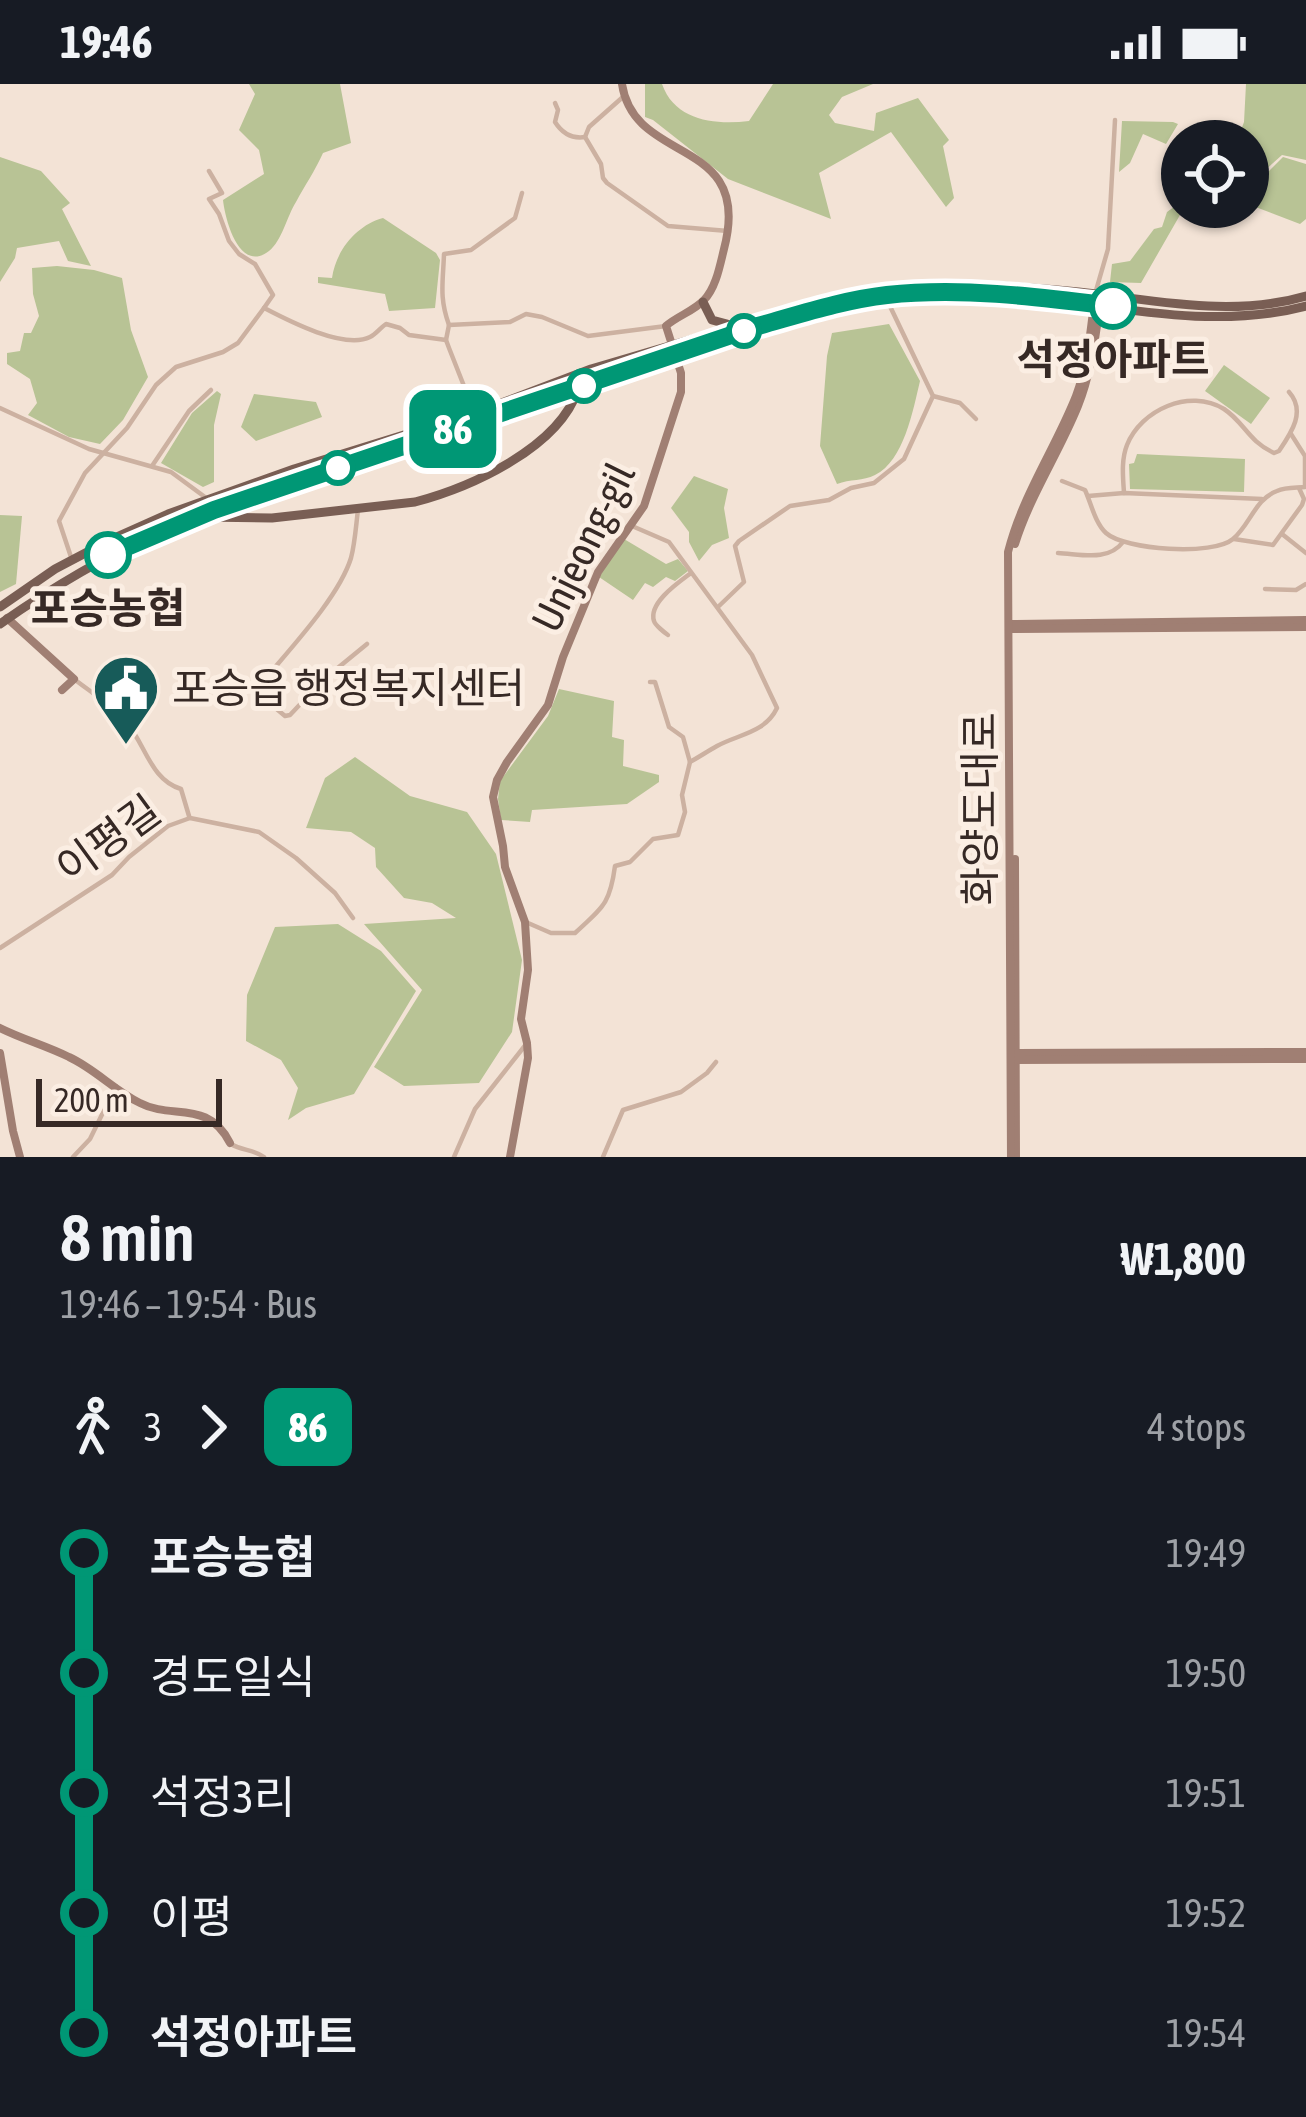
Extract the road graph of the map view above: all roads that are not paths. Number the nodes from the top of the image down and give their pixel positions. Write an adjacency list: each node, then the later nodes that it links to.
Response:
1 (622, 84): 2 (street)
2 (624, 96): 5 (street); 8 (street)
3 (555, 104): 5 (street)
4 (1115, 120): 11 (street)
5 (585, 137): 8 (street)
6 (209, 171): 14 (street)
7 (522, 193): 16 (street)
8 (728, 231): 12 (street)
9 (884, 295): 11 (main road); 19 (main road); 23 (street)
10 (1306, 296): 11 (main road)
11 (1098, 299): 13 (main road); 15 (main road); 51 (street, 화양도대로)
12 (703, 302): 15 (main road); 17 (street)
13 (1306, 306)
14 (264, 308): 18 (street); 28 (street)
15 (738, 324): 19 (main road)
16 (449, 325): 17 (street); 18 (street)
17 (666, 326): 19 (street, Unjeong-gil)
18 (446, 340): 25 (street)
19 (672, 351): 20 (main road); 25 (main road); 38 (street, Unjeong-gil)
20 (579, 388): 25 (main road); 36 (main road)
21 (212, 390): 29 (street)
22 (1289, 392): 27 (street)
23 (933, 396): 26 (street); 48 (street)
24 (0, 408): 28 (street)
25 (476, 418): 35 (main road); 37 (main road)
26 (976, 419)
27 (1291, 434): 31 (street); 32 (street)
28 (103, 451): 29 (street); 44 (street)
29 (152, 466): 35 (street)
30 (1062, 481): 33 (street)
31 (1299, 488): 34 (street); 39 (street)
32 (1124, 493): 33 (street); 34 (street)
33 (1088, 496): 41 (street)
34 (1264, 499): 40 (street)
35 (209, 500): 44 (main road)
36 (358, 510): 37 (main road); 53 (street)
37 (195, 517): 49 (main road)
38 (632, 526): 45 (street); 60 (street, Unjeong-gil)
39 (1281, 534): 40 (street); 43 (street)
40 (1234, 539): 41 (street)
41 (1123, 542): 42 (street)
42 (1058, 553)
43 (1306, 553)
44 (72, 560): 49 (main road)
45 (691, 573): 48 (street); 52 (street)
46 (1306, 584): 47 (street)
47 (1265, 589)
48 (718, 607): 57 (street)
49 (2, 615): 54 (street)
50 (1306, 623): 51 (street)
51 (1011, 627): 66 (street, 화양도대로)
52 (668, 635)
53 (367, 644)
54 (74, 680): 56 (street); 58 (street, 이평길)
55 (650, 682): 57 (street)
56 (62, 690)
57 (690, 762): 60 (street)
58 (190, 818): 59 (street, 이평길); 61 (street, 이평길)
59 (353, 918)
60 (525, 922): 63 (street, Unjeong-gil)
61 (0, 948)
62 (0, 1028): 68 (street)
63 (527, 1043): 73 (street); 74 (street, Unjeong-gil)
64 (0, 1053): 70 (street)
65 (1306, 1056): 66 (street)
66 (1013, 1057): 76 (street, 화양도대로)
67 (716, 1062): 75 (street)
68 (116, 1086): 69 (street); 71 (street)
69 (230, 1143): 72 (street)
70 (20, 1157)
71 (73, 1157)
72 (264, 1157)
73 (454, 1157)
74 (510, 1157)
75 (603, 1157)
76 (1014, 1157)

